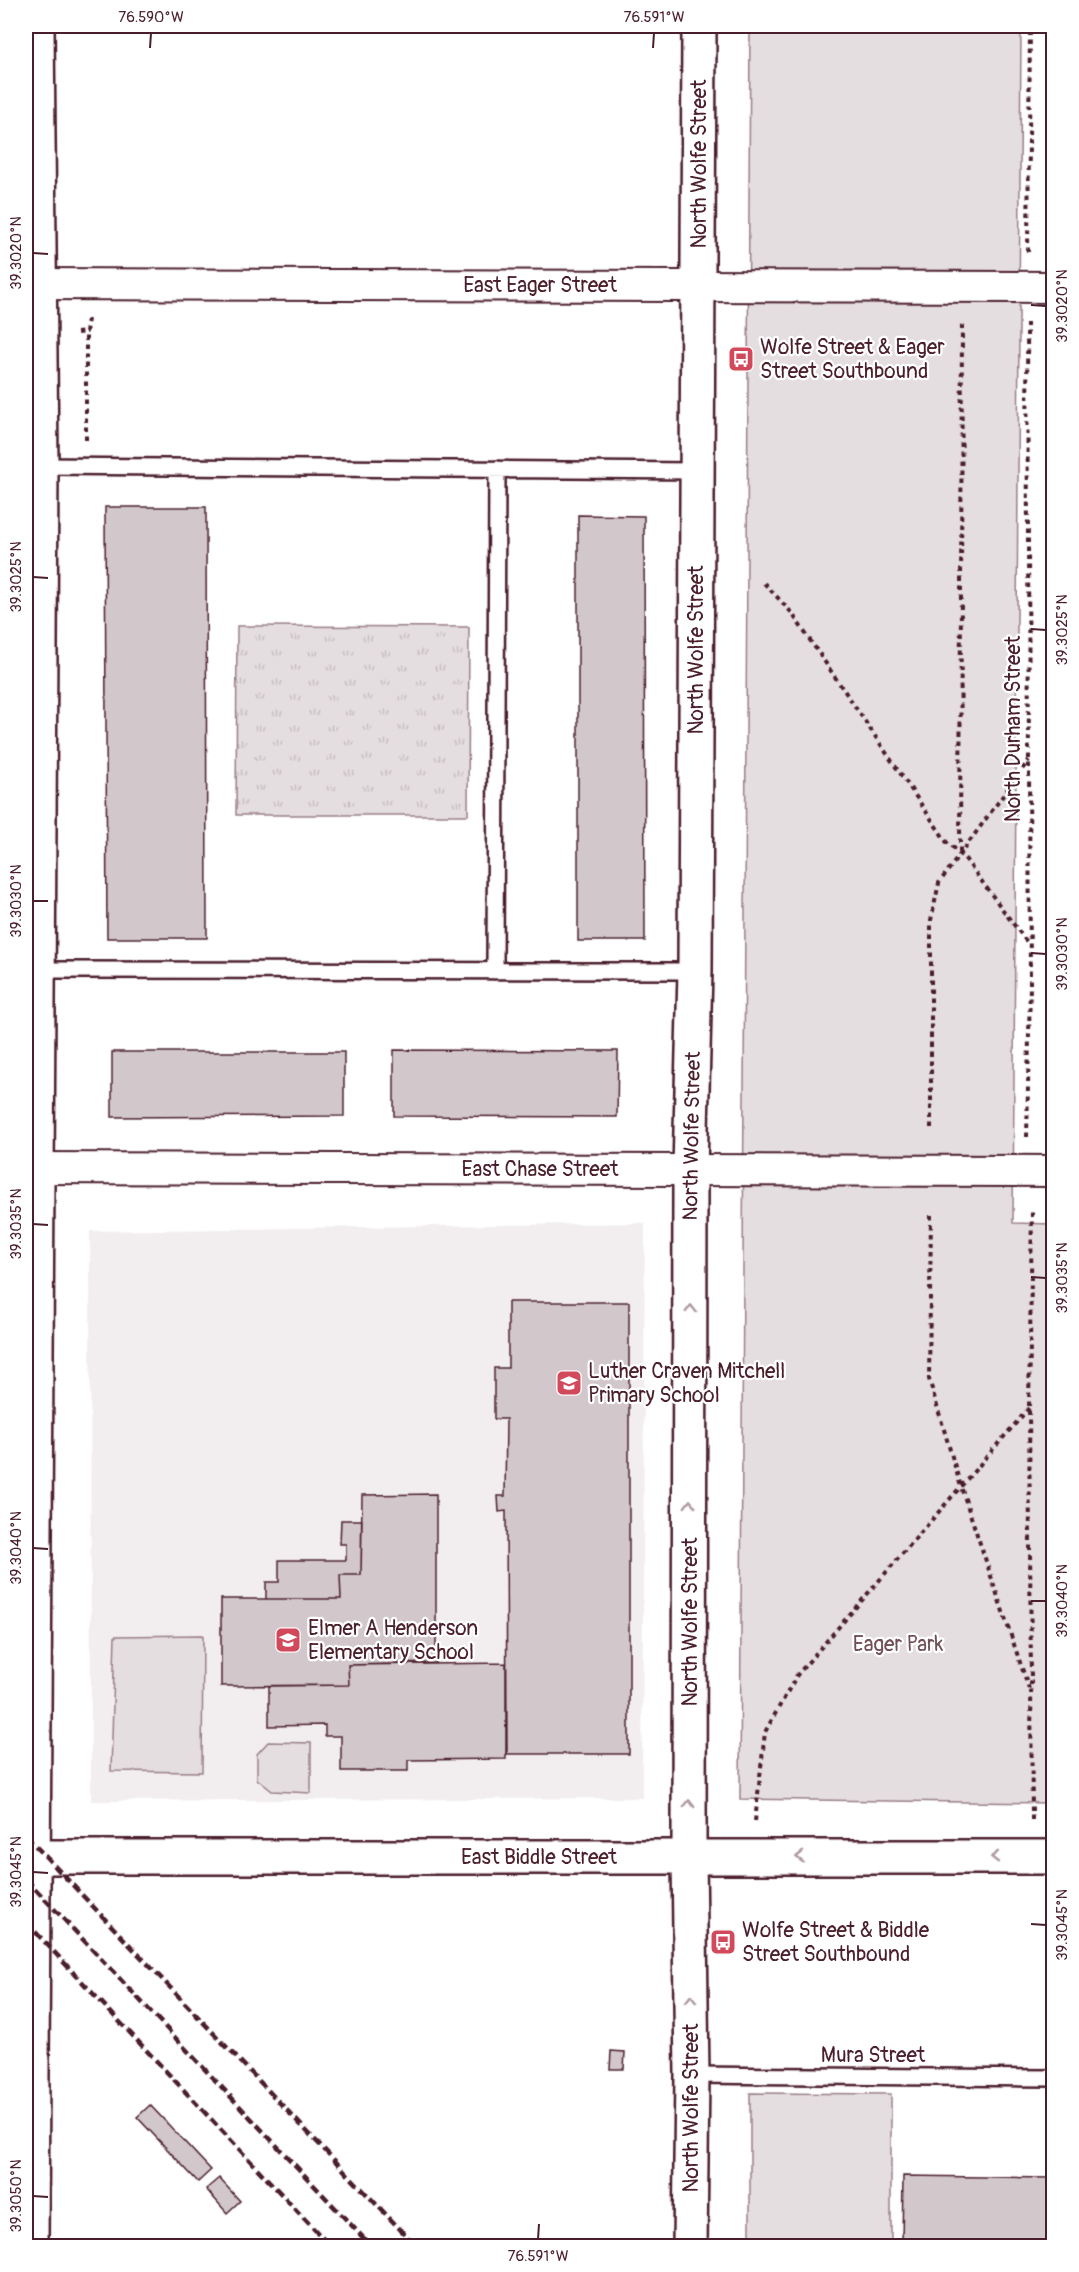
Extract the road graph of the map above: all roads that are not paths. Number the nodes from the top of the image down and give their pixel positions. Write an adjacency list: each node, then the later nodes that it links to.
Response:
1 (37, 26): 3 (main road)
2 (699, 26): 4 (main road, North Wolfe Street)
3 (32, 284): 4 (street, East Eager Street); 8 (main road)
4 (699, 286): 5 (street, East Eager Street); 7 (main road, North Wolfe Street)
5 (1041, 287)
6 (497, 469): 7 (lane); 8 (lane); 10 (lane)
7 (698, 471): 11 (main road, North Wolfe Street)
8 (36, 486): 9 (main road)
9 (39, 970): 10 (lane); 12 (main road)
10 (495, 971): 11 (lane)
11 (694, 971): 13 (main road, North Wolfe Street)
12 (32, 1168): 13 (street, East Chase Street); 15 (main road)
13 (690, 1170): 14 (street, East Chase Street); 16 (main road, North Wolfe Street, one-way to 13)
14 (1040, 1171)
15 (29, 1856): 16 (main road, East Biddle Street); 18 (main road)
16 (689, 1857): 17 (main road, East Biddle Street, one-way to 16); 19 (main road, North Wolfe Street, one-way to 16)
17 (1043, 1857)
18 (29, 2030): 21 (main road)
19 (693, 2075): 20 (lane, Mura Street); 22 (main road, North Wolfe Street)
20 (1053, 2078)
21 (32, 2247)
22 (690, 2247)

